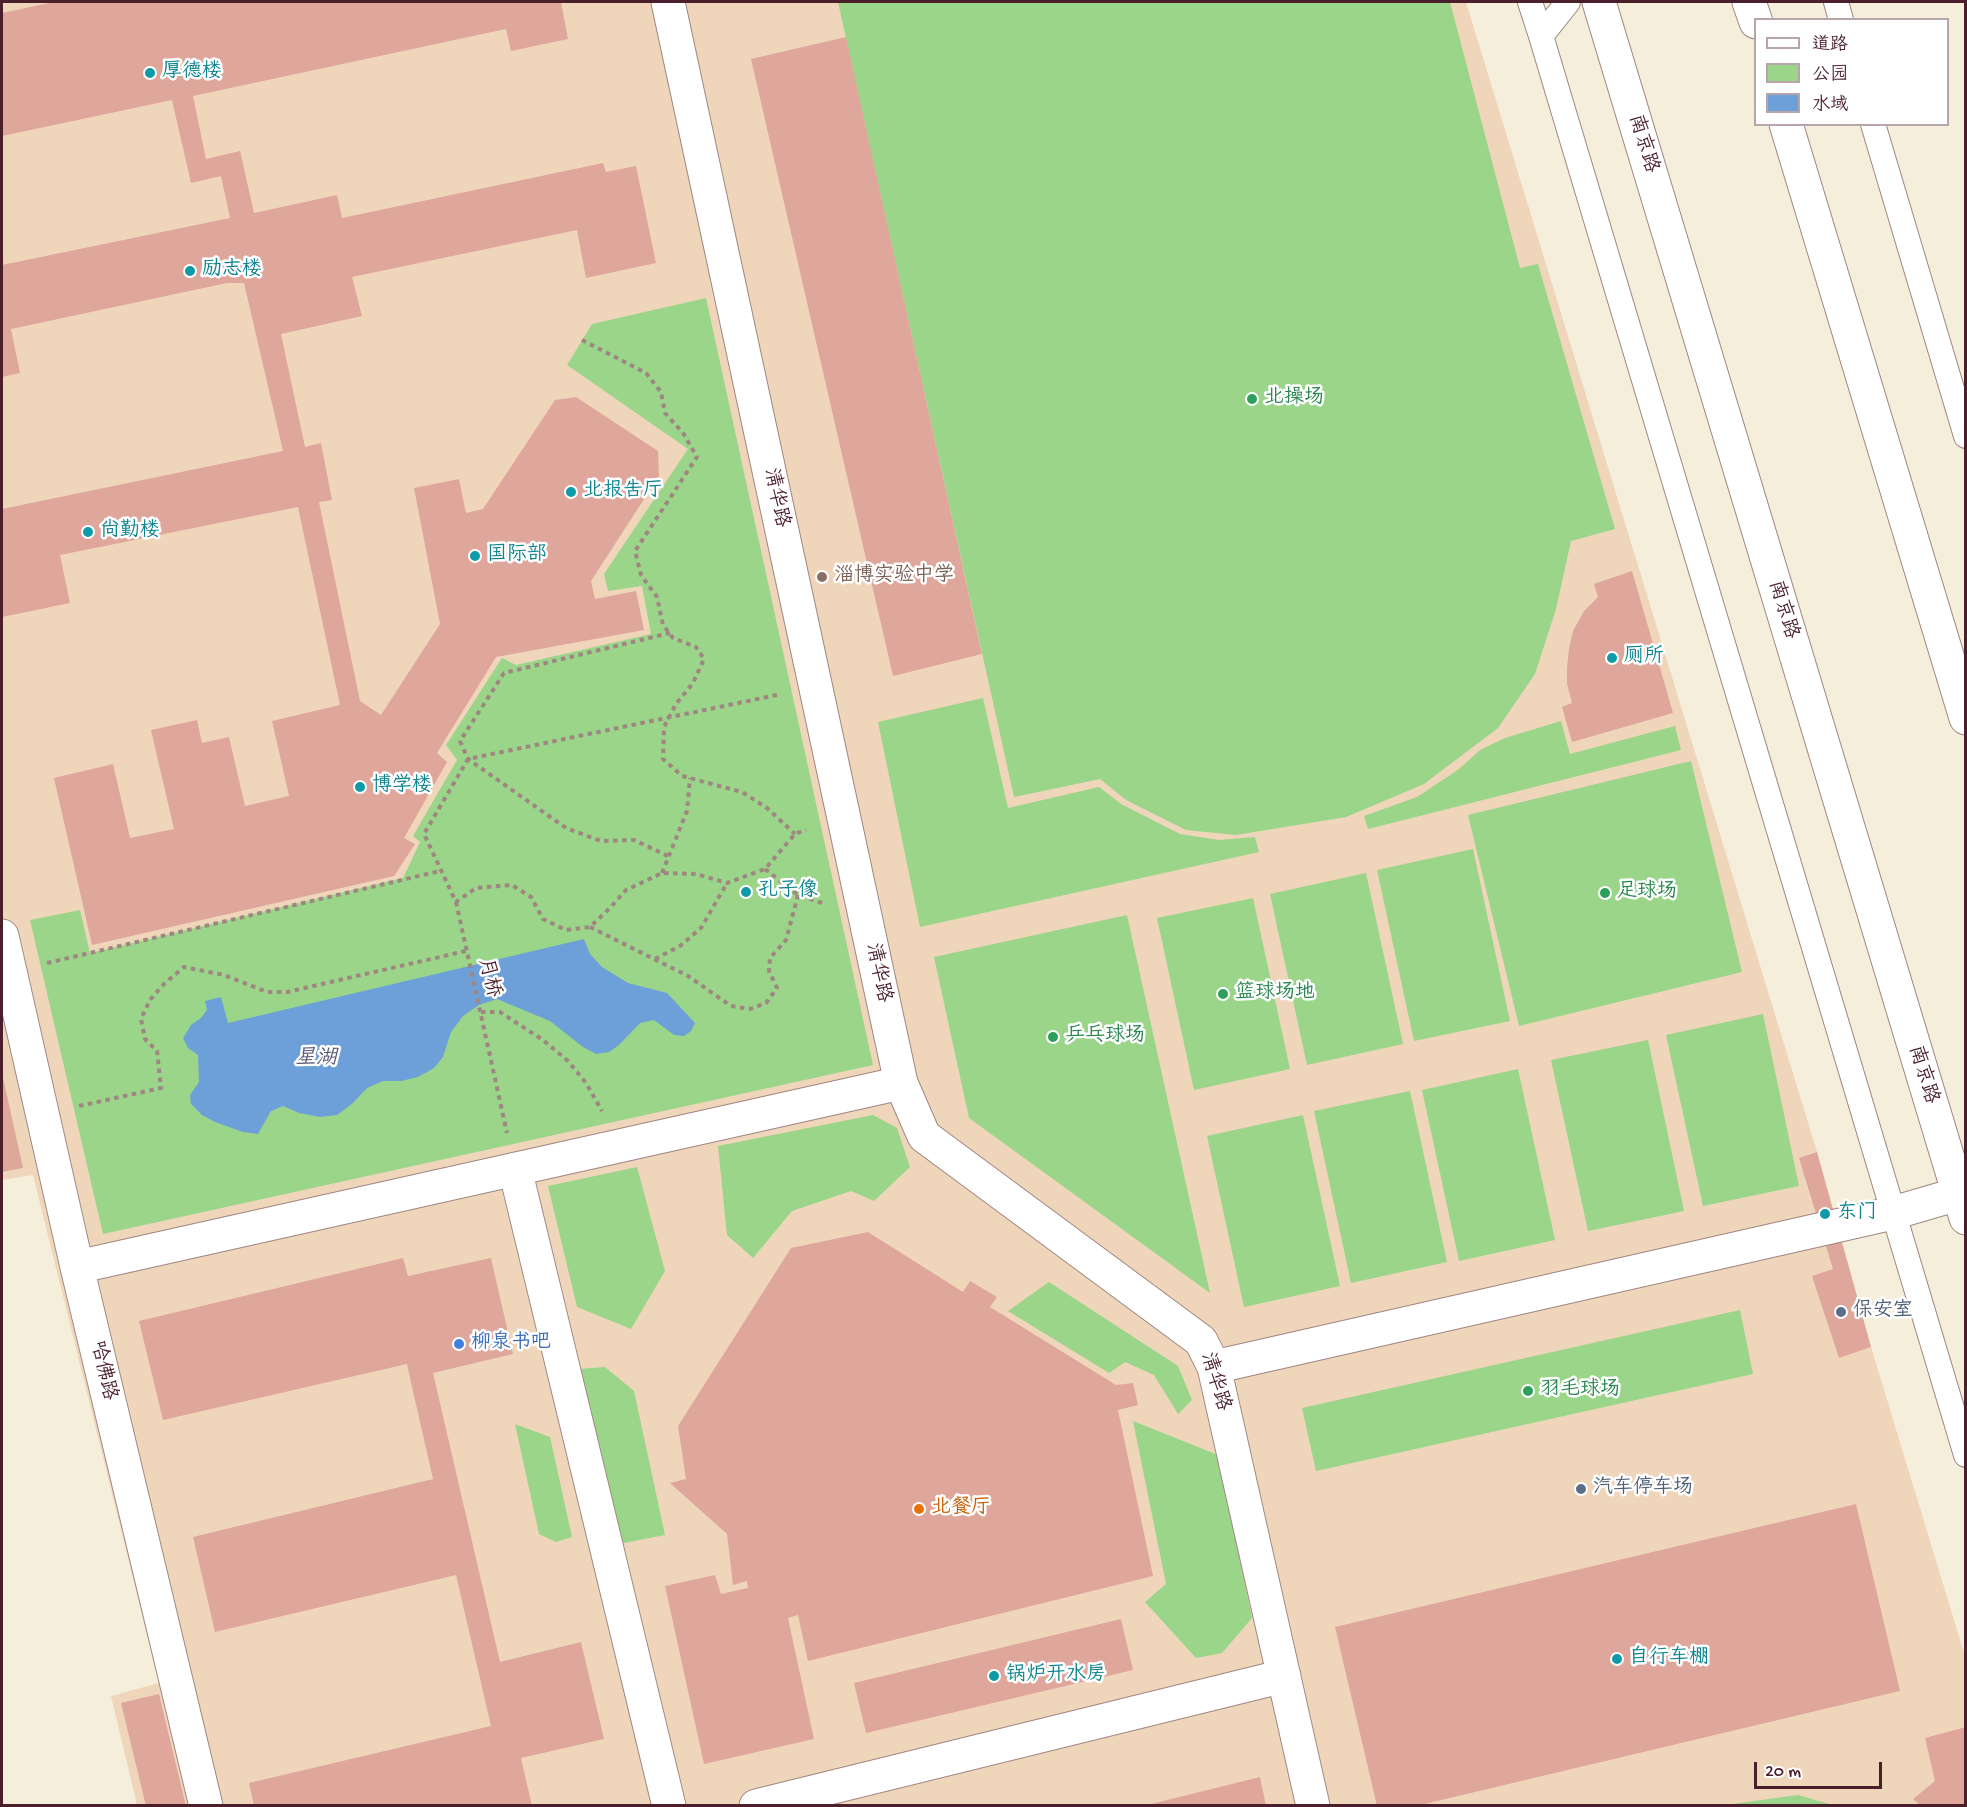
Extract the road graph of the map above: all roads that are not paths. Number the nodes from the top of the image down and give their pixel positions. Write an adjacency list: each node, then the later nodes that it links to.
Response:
1 (668, 2): 15 (street, 清华路)
2 (1530, 2): 9 (lane)
3 (1568, 2): 9 (lane)
4 (1599, 2): 17 (street, 南京路)
5 (1749, 2): 8 (street)
6 (1836, 2): 7 (lane)
7 (1841, 18)
8 (1754, 19)
9 (1541, 36): 18 (lane)
10 (1787, 126): 13 (street)
11 (1874, 126): 12 (lane)
12 (1965, 436)
13 (1965, 718)
14 (2, 936): 19 (street, 哈佛路)
15 (901, 1083): 16 (street); 20 (street, 清华路)
16 (515, 1169): 19 (street); 24 (street)
17 (1962, 1206): 18 (street)
18 (1893, 1213): 20 (street); 21 (lane)
19 (77, 1267): 23 (street, 哈佛路)
20 (1214, 1367): 22 (street, 清华路)
21 (1965, 1455)
22 (1284, 1676): 25 (street); 26 (street, 清华路)
23 (206, 1806)
24 (669, 1806)
25 (756, 1806)
26 (1313, 1806)

